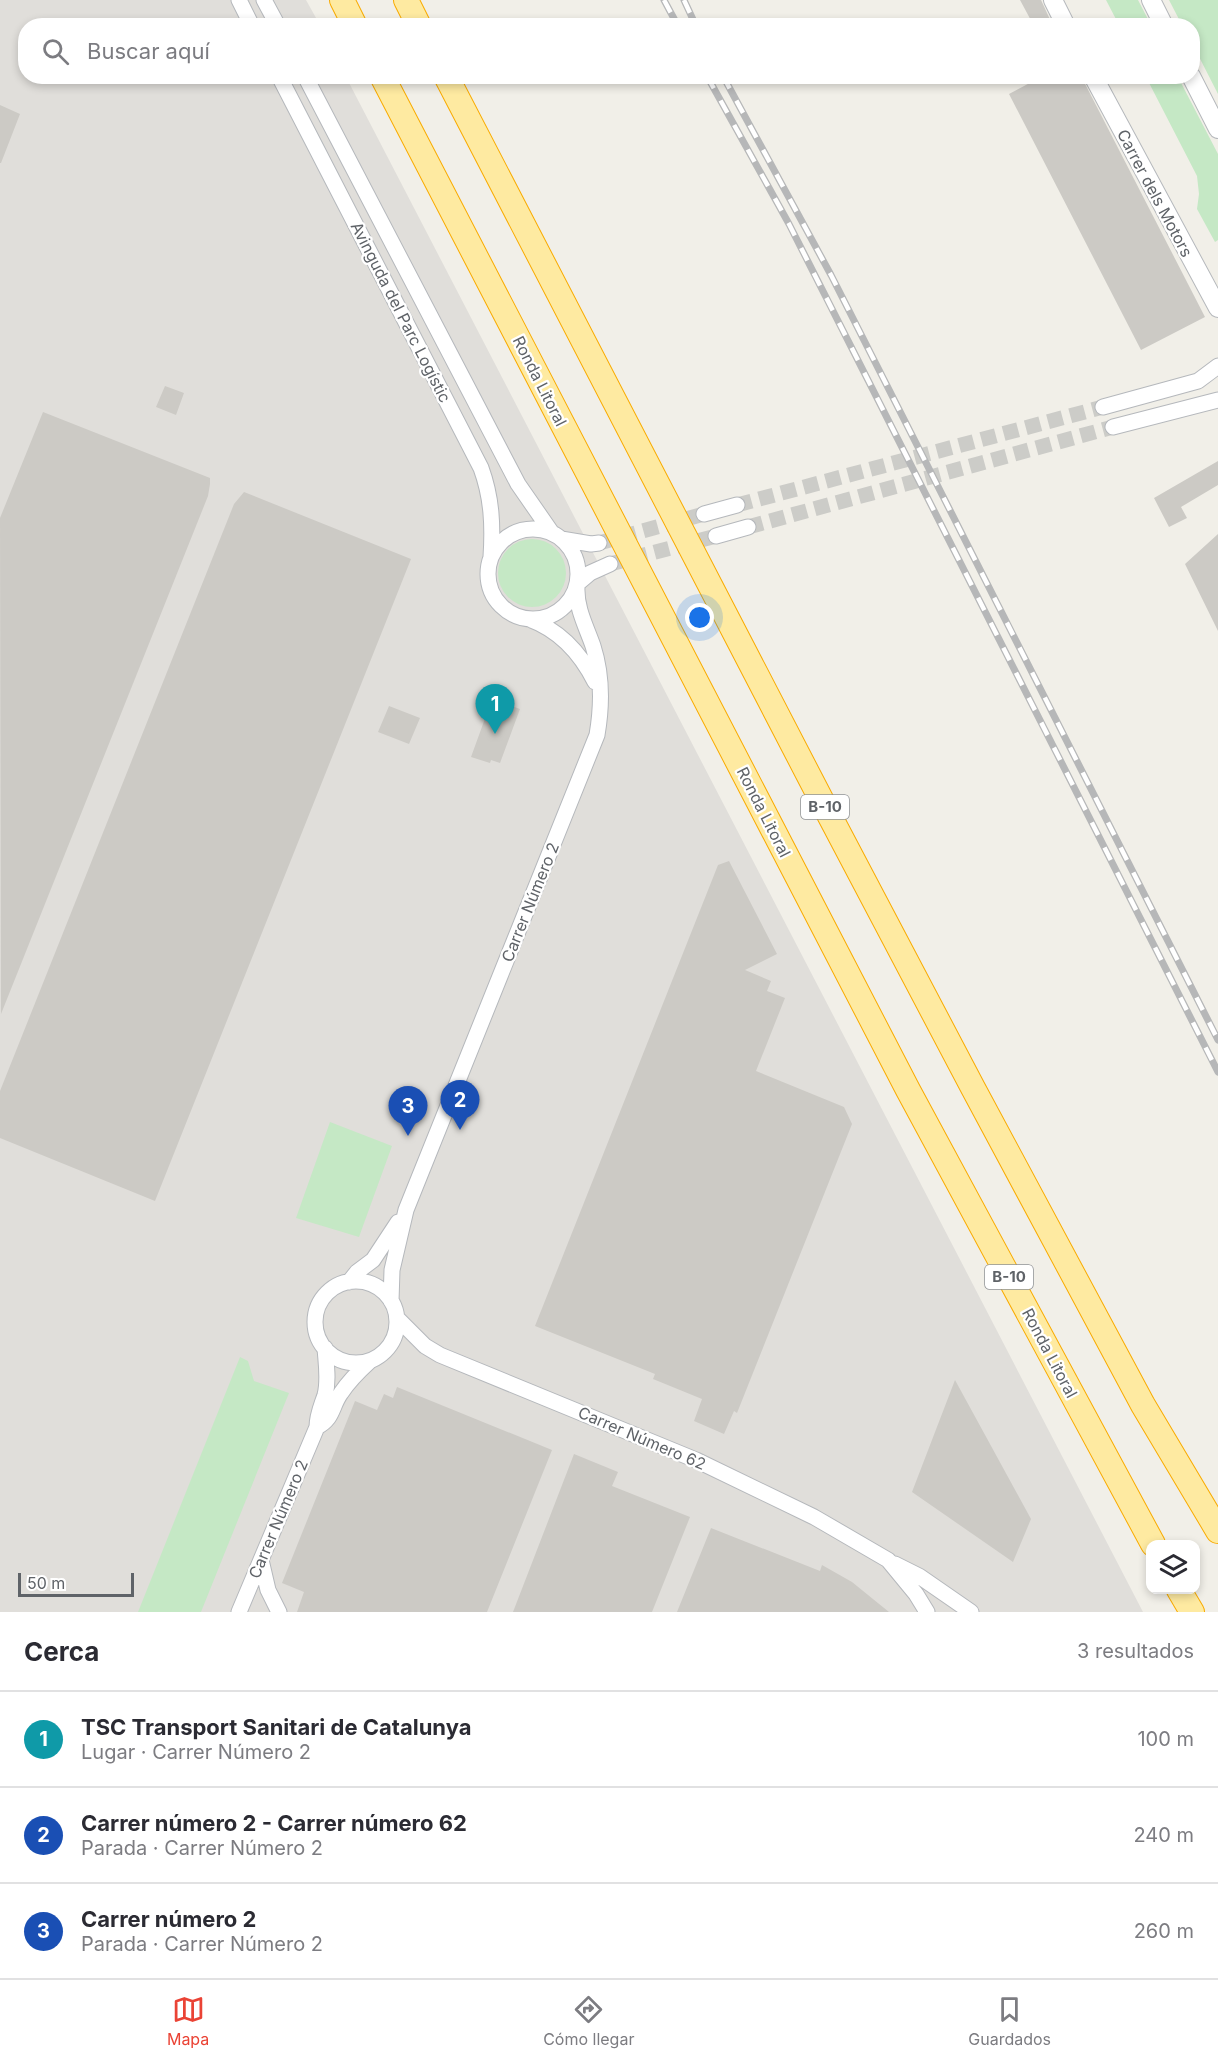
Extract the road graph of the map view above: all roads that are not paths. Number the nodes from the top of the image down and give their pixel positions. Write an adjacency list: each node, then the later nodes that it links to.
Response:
1 (239, 0): 7 (street)
2 (264, 0): 8 (street)
3 (342, 0): 9 (highway)
4 (406, 0): 10 (highway)
5 (1053, 0): 11 (street)
6 (1151, 0): 12 (street)
7 (248, 18)
8 (274, 18)
9 (352, 18)
10 (415, 18)
11 (1062, 18)
12 (1160, 18)
13 (283, 84): 31 (street, Avinguda del Parc Logístic)
14 (309, 84): 28 (street, Avinguda del Parc Logístic)
15 (386, 84): 44 (highway, Ronda Litoral / B-10)
16 (450, 84): 43 (highway, B-10)
17 (1097, 84): 20 (street, Carrer dels Motors)
18 (1195, 84): 19 (street)
19 (1218, 129)
20 (1218, 308)
21 (1218, 366): 23 (street)
22 (1218, 400): 24 (street)
23 (1104, 407)
24 (1113, 427)
25 (737, 505): 26 (street)
26 (704, 514)
27 (748, 527): 29 (street)
28 (557, 536): 30 (street); 31 (street); 33 (street)
29 (716, 536)
30 (599, 543)
31 (491, 557): 34 (street)
32 (610, 564): 33 (street)
33 (577, 585): 34 (street); 35 (street, Carrer Número 2)
34 (529, 619): 35 (street)
35 (600, 690): 36 (street, Carrer Número 2)
36 (406, 1210): 37 (street, Carrer Número 2); 38 (street, Carrer Número 2)
37 (349, 1282): 38 (street); 40 (street)
38 (391, 1301): 39 (street)
39 (397, 1318): 41 (street); 46 (street, Carrer Número 62)
40 (325, 1348): 41 (street); 42 (street, Carrer Número 2)
41 (371, 1360): 42 (street, Carrer Número 2)
42 (317, 1427): 45 (street, Carrer Número 2)
43 (1218, 1531)
44 (1150, 1540)
45 (261, 1560): 49 (street, Carrer Número 2); 50 (street)
46 (888, 1560): 51 (street, Carrer Número 62); 52 (street, Carrer Número 62)
47 (1180, 1594): 53 (highway)
48 (1181, 1594): 54 (highway)
49 (239, 1612)
50 (279, 1612)
51 (927, 1612)
52 (970, 1612)
53 (1187, 1612)
54 (1192, 1612)

